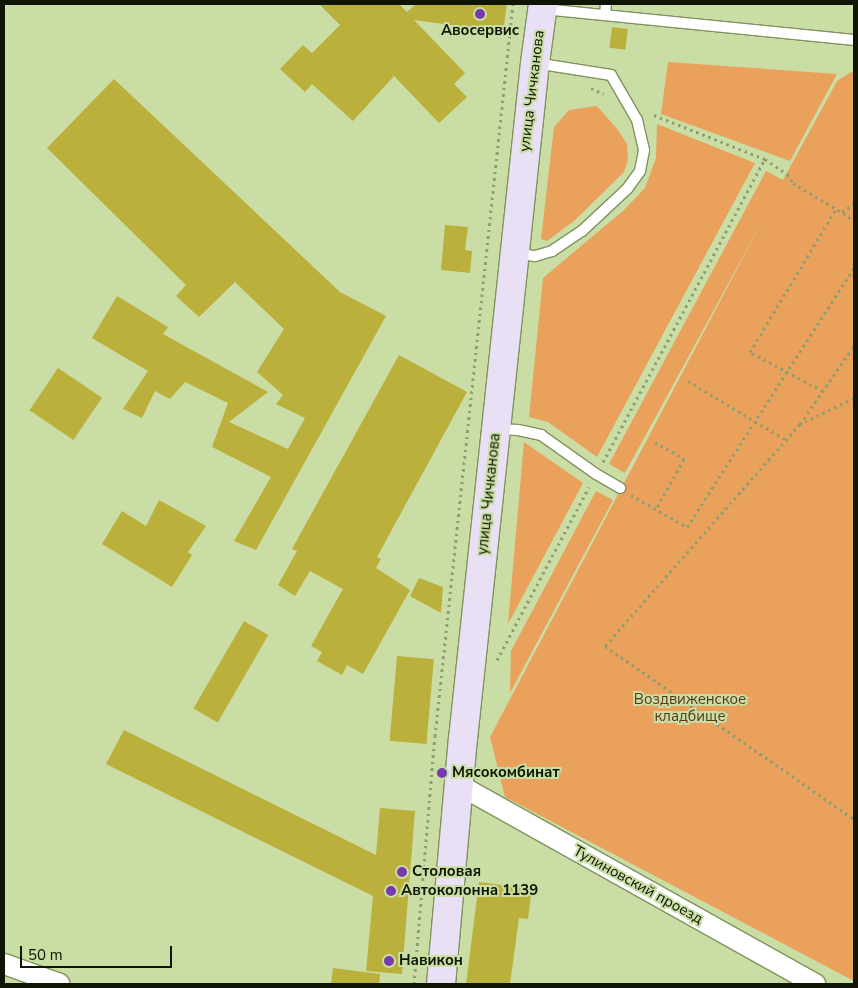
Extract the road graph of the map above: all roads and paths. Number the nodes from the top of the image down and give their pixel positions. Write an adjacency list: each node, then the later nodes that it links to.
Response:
1 (512, 4): 34 (path)
2 (606, 4): 4 (lane)
3 (543, 7): 4 (lane); 6 (main road, улица Чичканова)
4 (605, 15): 5 (lane)
5 (854, 40)
6 (535, 62): 8 (lane); 14 (main road, улица Чичканова)
7 (586, 86): 8 (path)
8 (628, 104): 9 (path); 14 (lane)
9 (765, 159): 11 (path); 26 (path)
10 (854, 204): 12 (path)
11 (836, 209): 12 (path); 17 (path)
12 (842, 212): 13 (path)
13 (854, 220)
14 (514, 253): 23 (main road, улица Чичканова)
15 (854, 268): 17 (path)
16 (854, 346): 19 (path)
17 (788, 372): 19 (path); 21 (path)
18 (688, 381): 21 (path)
19 (823, 391): 22 (path)
20 (854, 398): 22 (path)
21 (756, 421): 24 (path); 28 (path)
22 (800, 424): 24 (path)
23 (496, 429): 26 (lane); 30 (main road, улица Чичканова)
24 (786, 440): 31 (path)
25 (655, 442): 28 (path)
26 (596, 474): 27 (lane); 29 (path)
27 (620, 488): 28 (path)
28 (656, 509)
29 (495, 663)
30 (461, 786): 35 (main road, улица Чичканова); 36 (street, Тулиновский проезд)
31 (854, 819)
32 (12, 973): 33 (street)
33 (60, 984)
34 (414, 984)
35 (441, 984)
36 (816, 984)

